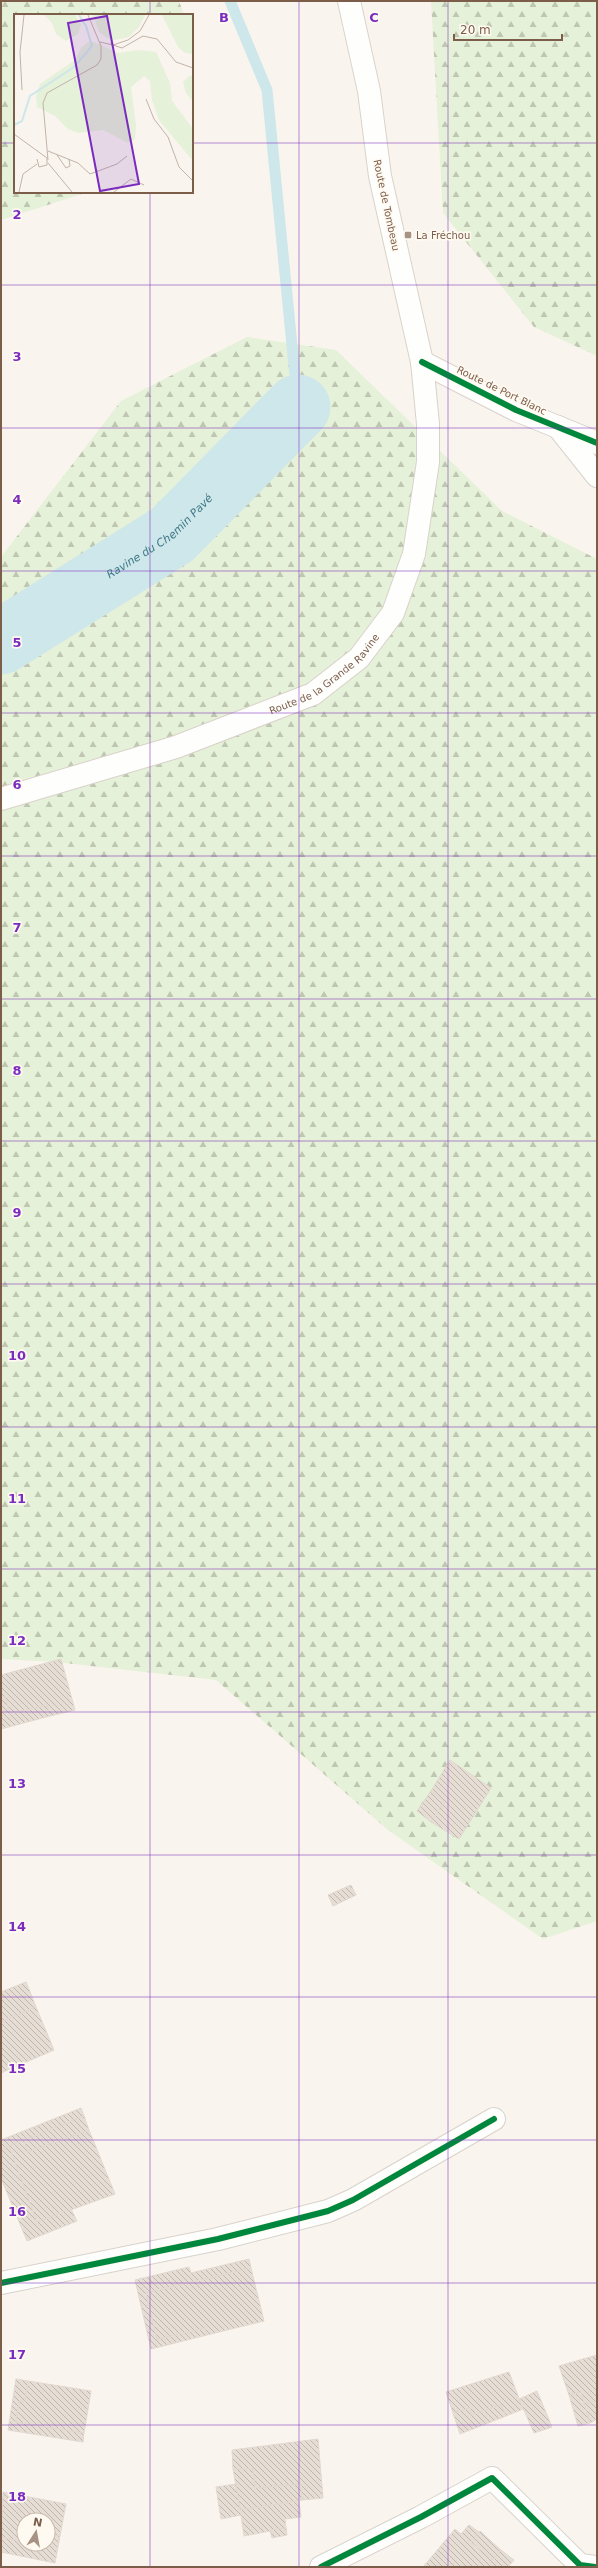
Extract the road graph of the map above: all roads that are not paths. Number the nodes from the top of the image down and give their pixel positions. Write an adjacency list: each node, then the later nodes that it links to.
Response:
1 (348, 1): 2 (street, Route de Tombeau)
2 (422, 362): 3 (street, Route de Port Blanc); 6 (street, Route de la Grande Ravine)
3 (558, 427): 4 (street, Route de Port Blanc); 5 (street)
4 (597, 443)
5 (597, 476)
6 (1, 799)
7 (494, 2119): 8 (street)
8 (1, 2283)
9 (321, 2567): 10 (street)
10 (594, 2567)

